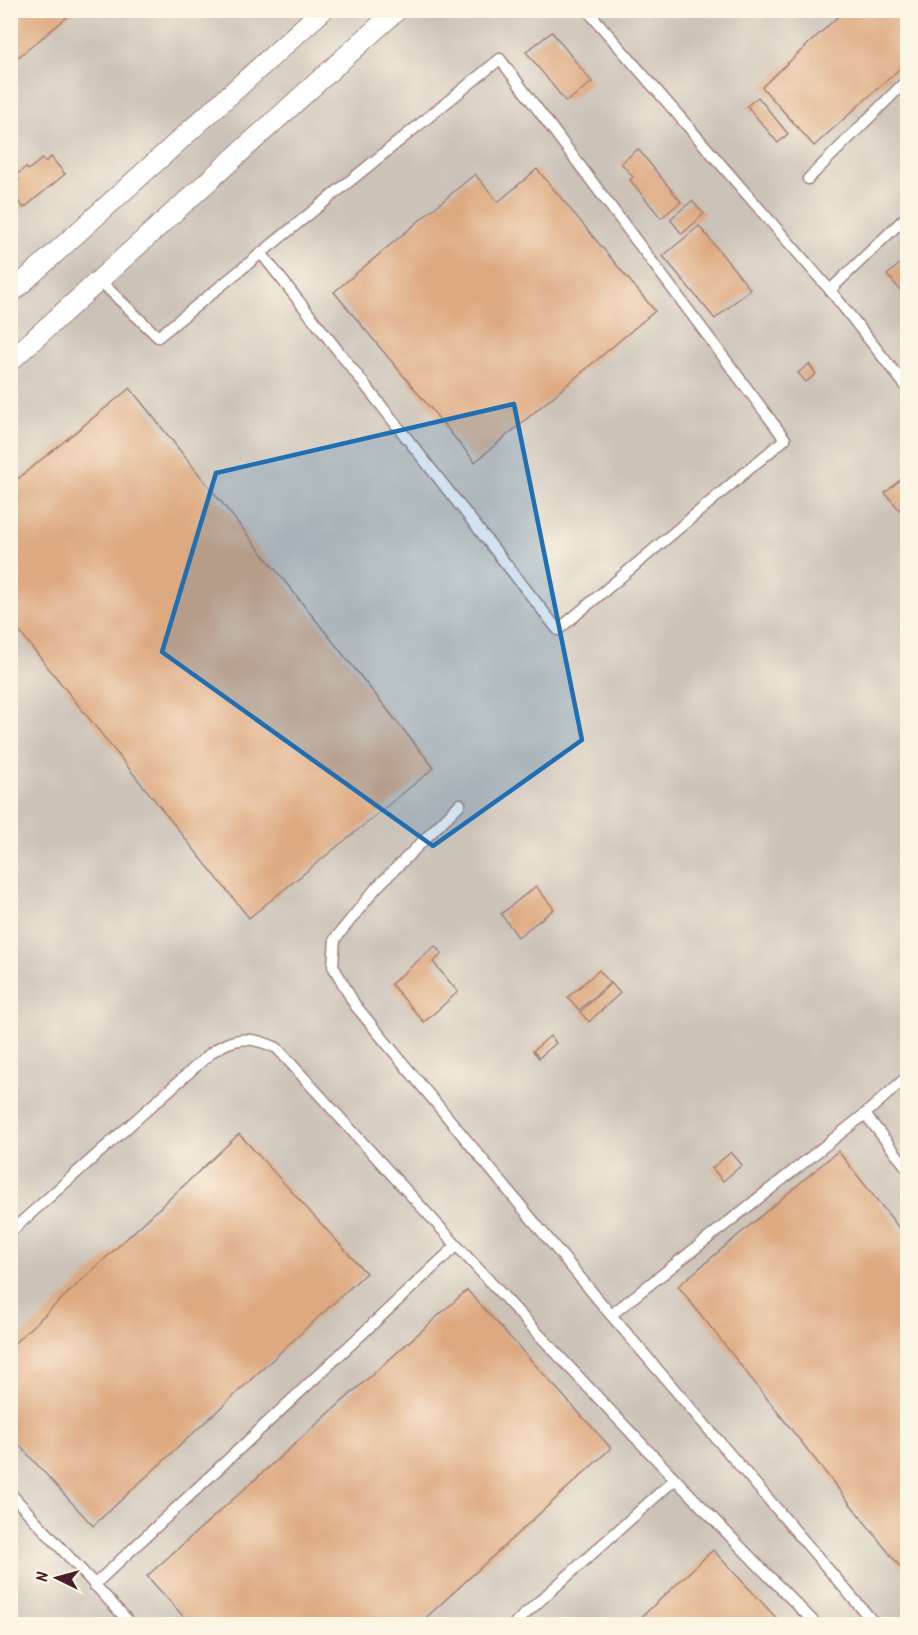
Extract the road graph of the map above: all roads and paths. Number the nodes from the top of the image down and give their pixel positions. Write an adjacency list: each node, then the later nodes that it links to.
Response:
1 (323, 10): 10 (street)
2 (398, 10): 8 (street)
3 (587, 10): 9 (lane)
4 (908, 79): 5 (lane)
5 (808, 179)
6 (908, 215): 9 (lane)
7 (261, 253): 7 (lane); 8 (lane)
8 (99, 280): 11 (street)
9 (830, 290): 12 (lane)
10 (10, 294)
11 (10, 361)
12 (908, 389)
13 (460, 804): 19 (lane)
14 (908, 1076): 15 (lane)
15 (865, 1114): 16 (lane); 19 (lane)
16 (908, 1169)
17 (10, 1232): 18 (lane)
18 (456, 1246): 20 (lane); 22 (lane)
19 (611, 1315): 26 (lane)
20 (674, 1480): 24 (lane); 25 (lane)
21 (10, 1493): 22 (lane)
22 (94, 1585): 23 (lane)
23 (131, 1624)
24 (514, 1624)
25 (816, 1624)
26 (875, 1624)

